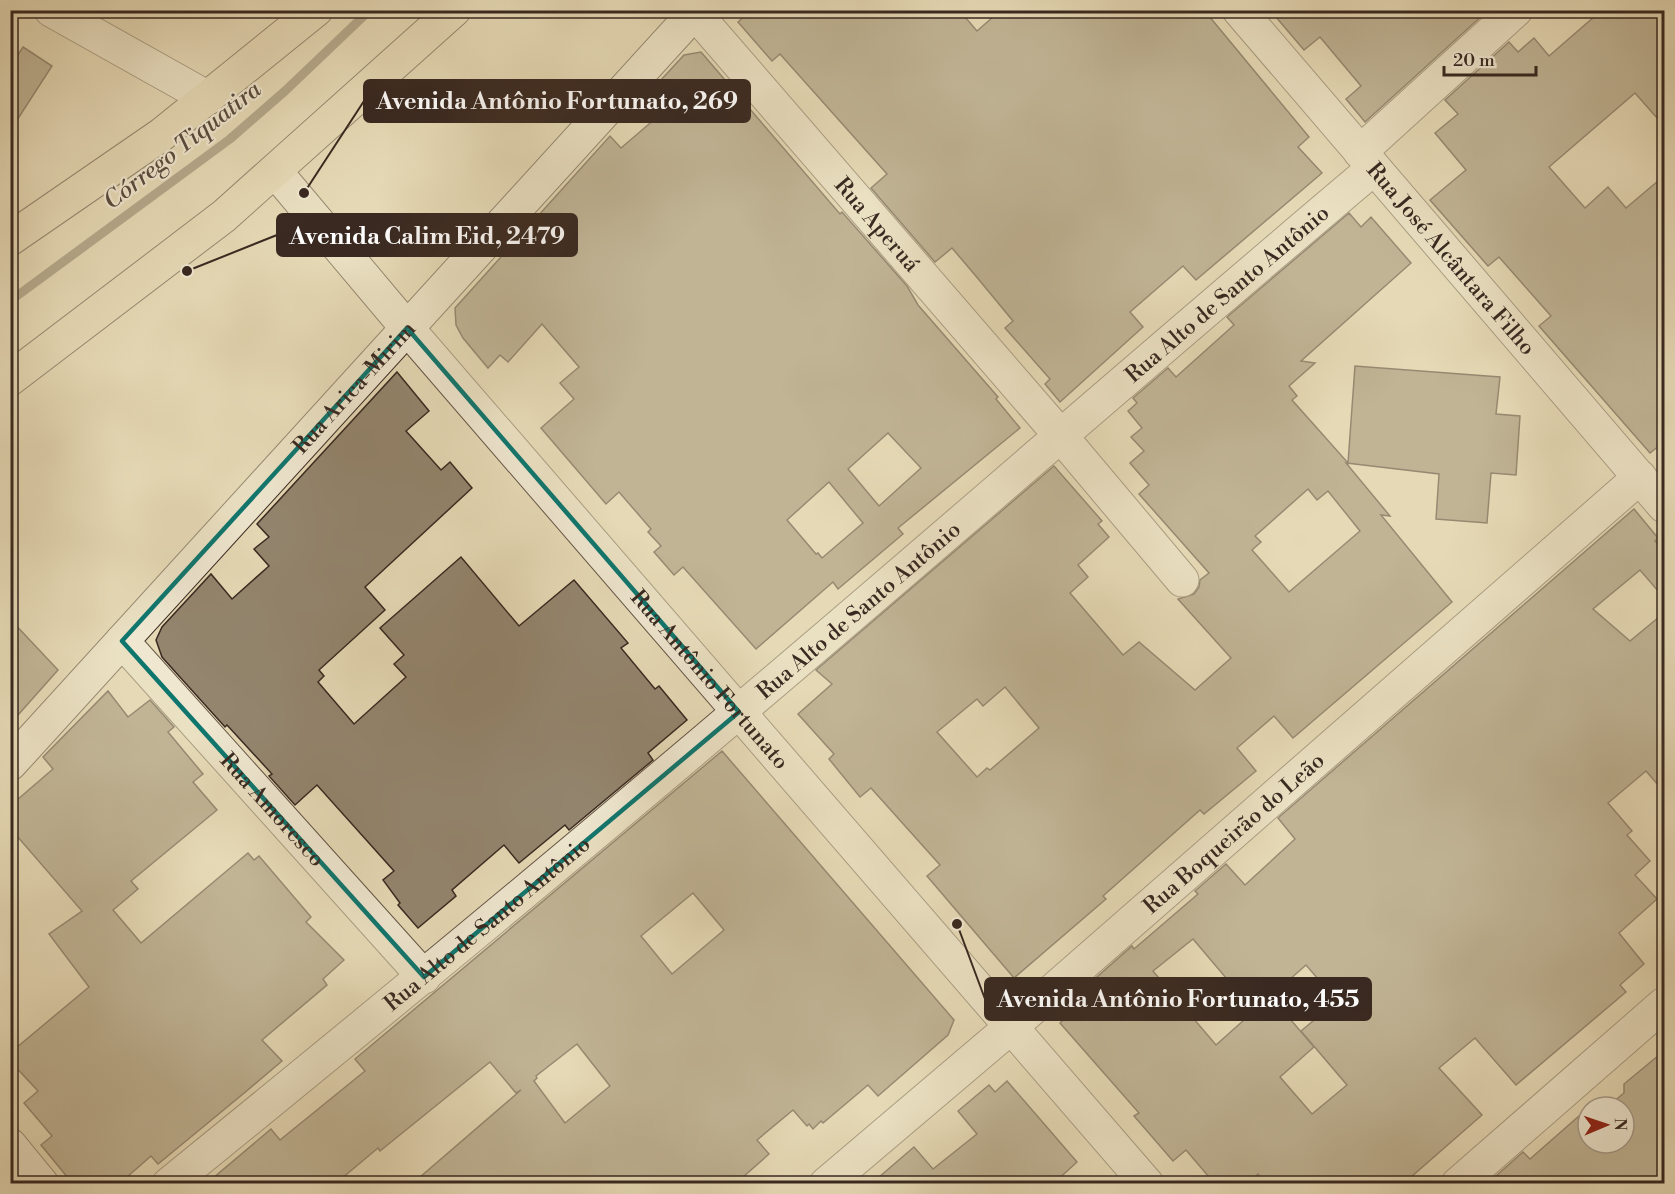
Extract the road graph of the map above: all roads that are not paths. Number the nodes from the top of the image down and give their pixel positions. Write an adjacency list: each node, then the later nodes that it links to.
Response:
1 (51, 10): 7 (street)
2 (316, 10): 8 (main road)
3 (454, 10): 10 (main road)
4 (1239, 10): 9 (street, Rua José Alcântara Filho)
5 (1515, 10): 9 (street, Rua Alto de Santo Antônio)
6 (696, 12): 12 (street, Rua Arica-Mirim); 14 (street, Rua Aperuá)
7 (104, 23): 8 (street)
8 (208, 98): 11 (main road)
9 (1367, 160): 14 (street, Rua Alto de Santo Antônio); 15 (street, Rua José Alcântara Filho)
10 (275, 171): 12 (street, Rua Antônio Fortunato); 13 (main road)
11 (10, 239)
12 (407, 328): 18 (street, Rua Arica-Mirim); 19 (street, Rua Antônio Fortunato)
13 (10, 379)
14 (1060, 435): 17 (street, Rua Aperuá); 19 (street, Rua Alto de Santo Antônio)
15 (1640, 477): 16 (street, Rua José Alcântara Filho); 23 (street, Rua Boqueirão do Leão)
16 (1665, 506)
17 (1182, 580)
18 (122, 641): 20 (street, Rua Arica-Mirim); 21 (street, Rua Amoresco)
19 (739, 712): 21 (street, Rua Alto de Santo Antônio); 23 (street, Rua Antônio Fortunato)
20 (10, 764)
21 (424, 977): 26 (street, Rua Alto de Santo Antônio)
22 (1665, 1004): 29 (street)
23 (1011, 1027): 27 (street, Rua Boqueirão do Leão); 28 (street, Rua Antônio Fortunato)
24 (10, 1145): 25 (street)
25 (42, 1184)
26 (170, 1184)
27 (826, 1184)
28 (1147, 1184)
29 (1458, 1184)

